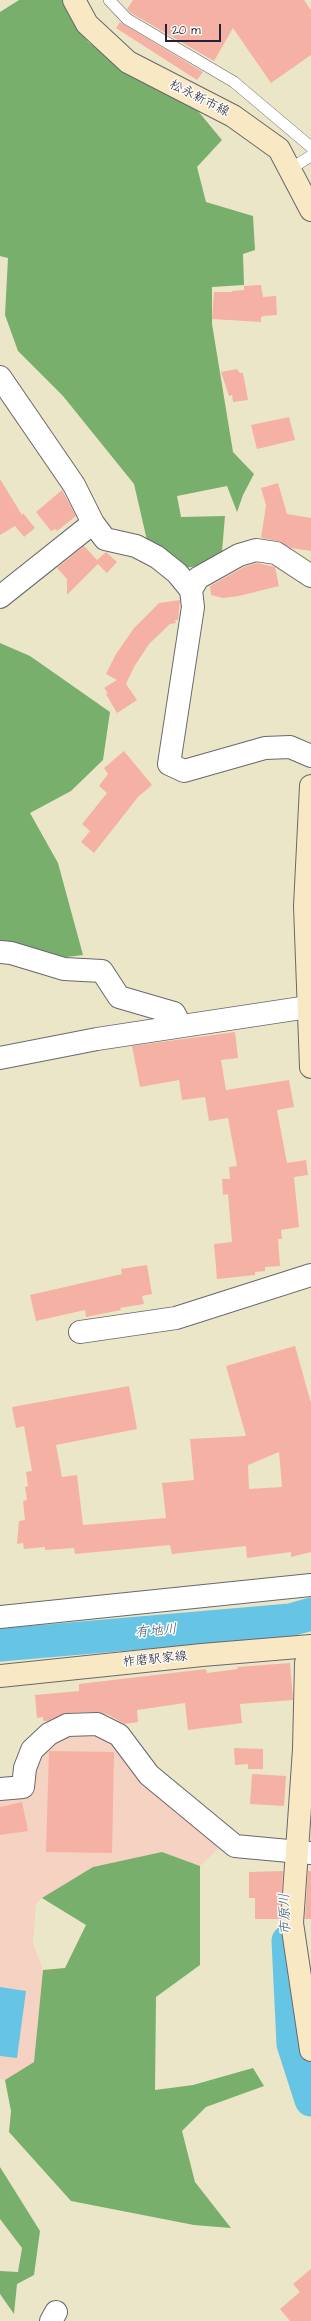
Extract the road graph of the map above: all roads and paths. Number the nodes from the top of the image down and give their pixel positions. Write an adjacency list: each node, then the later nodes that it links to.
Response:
1 (74, 0): 5 (main road, 松永新市線)
2 (109, 0): 3 (lane)
3 (311, 147)
4 (311, 156): 5 (lane)
5 (290, 169): 6 (main road, 松永新市線)
6 (311, 210)
7 (0, 377): 8 (street)
8 (93, 523): 10 (street); 11 (street)
9 (311, 576): 10 (street)
10 (190, 590): 12 (street)
11 (0, 597)
12 (311, 756)
13 (311, 786): 14 (main road)
14 (308, 906): 16 (main road)
15 (0, 952): 17 (street)
16 (308, 1007): 17 (street); 19 (main road)
17 (181, 1026): 18 (street)
18 (0, 1058)
19 (311, 1062)
20 (311, 1276): 21 (street)
21 (80, 1332)
22 (311, 1585): 23 (street)
23 (0, 1617)
24 (311, 1646): 26 (main road, 柞磨駅家線)
25 (311, 1653): 28 (main road)
26 (0, 1676)
27 (0, 1789): 28 (street)
28 (303, 1853): 29 (main road)
29 (311, 2050)

